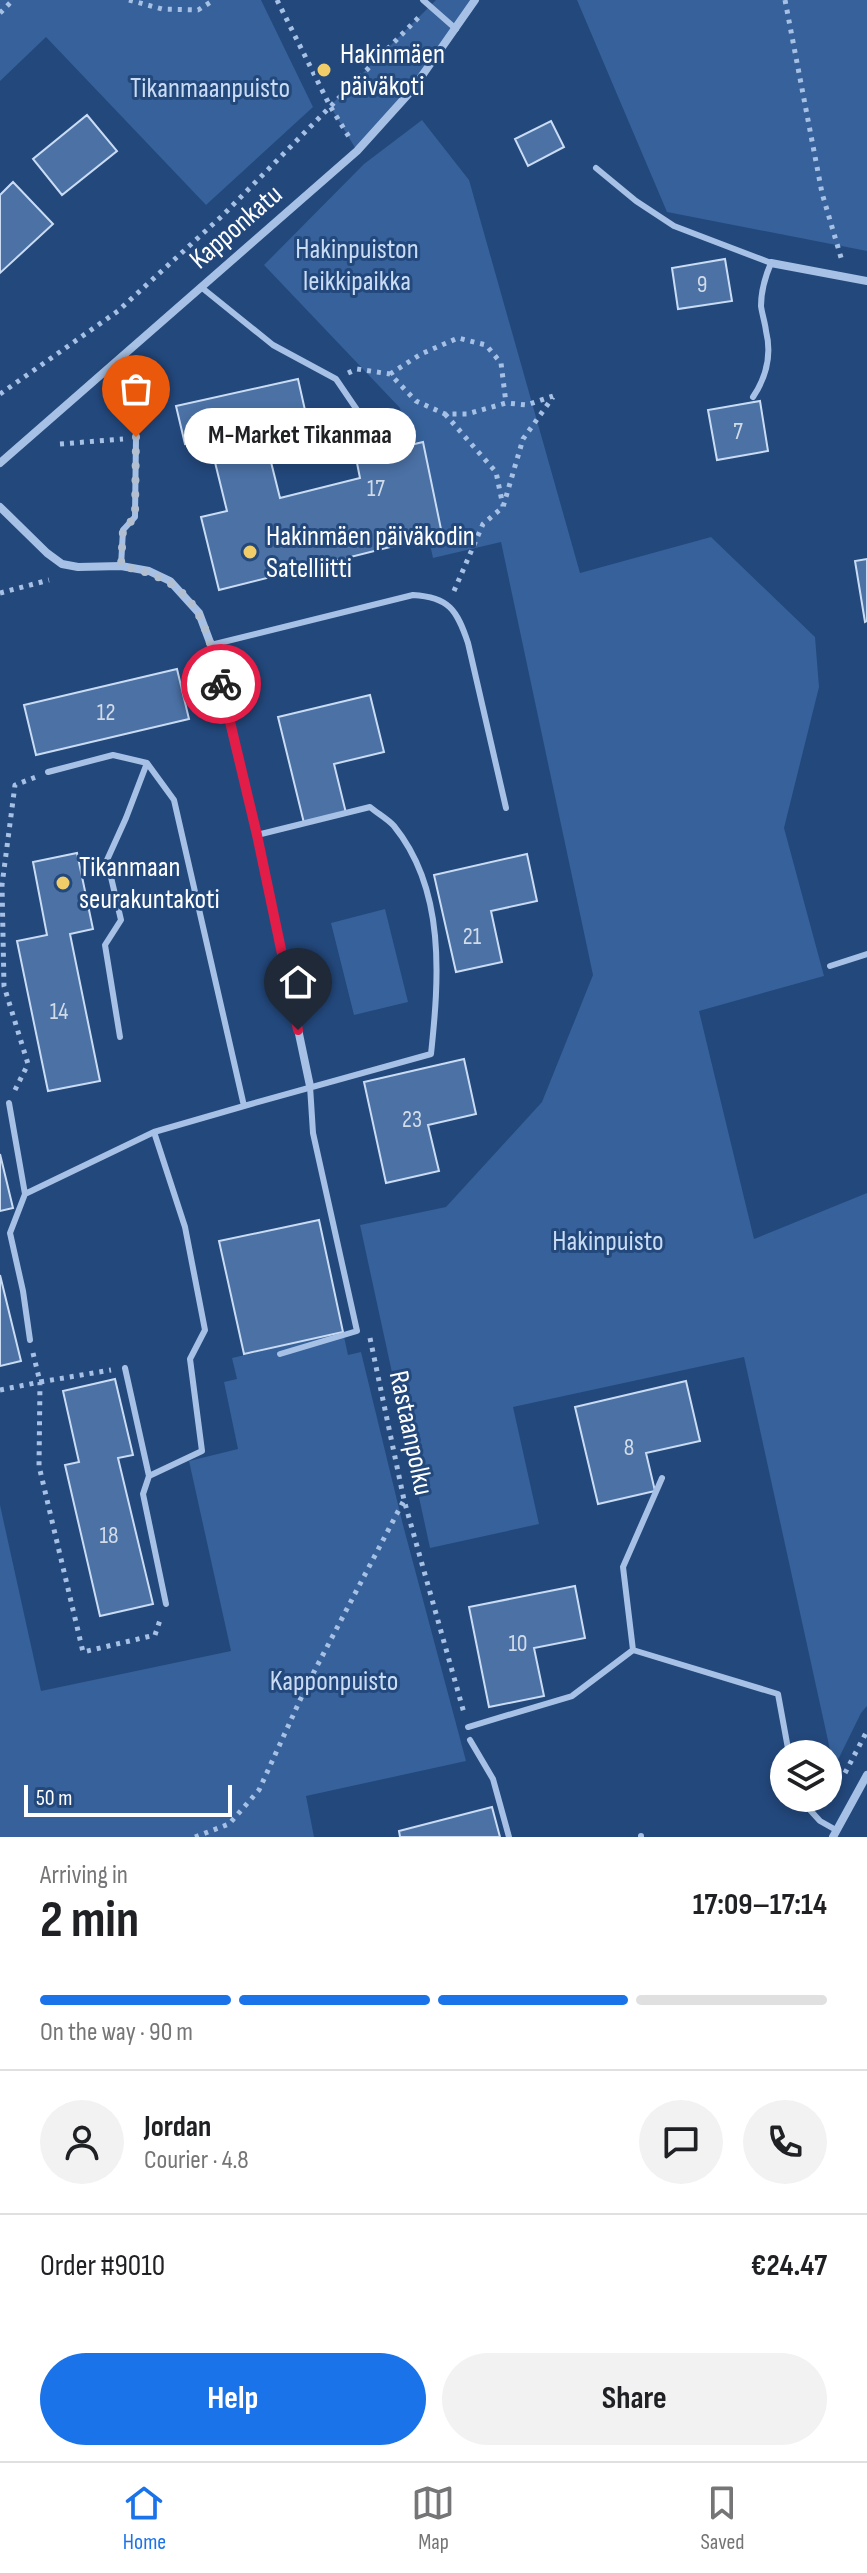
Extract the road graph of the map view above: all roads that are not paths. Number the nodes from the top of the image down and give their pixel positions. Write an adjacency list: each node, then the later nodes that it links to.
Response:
1 (423, 0): 3 (lane)
2 (475, 0): 3 (street, Kapponkatu)
3 (456, 29): 7 (street, Kapponkatu)
4 (596, 168): 5 (lane)
5 (771, 263): 6 (street); 8 (lane)
6 (867, 281)
7 (201, 287): 10 (lane); 11 (street, Kapponkatu)
8 (753, 397)
9 (136, 437): 13 (lane)
10 (385, 451)
11 (0, 463)
12 (0, 507): 13 (street)
13 (121, 566): 14 (street)
14 (211, 645): 17 (lane); 18 (street)
15 (147, 763): 16 (lane); 21 (lane); 24 (lane)
16 (48, 772)
17 (506, 808)
18 (257, 835): 22 (street); 22 (lane)
19 (867, 954): 20 (lane)
20 (830, 966)
21 (120, 1037)
22 (310, 1086): 24 (lane); 28 (lane)
23 (9, 1103): 26 (lane)
24 (244, 1106): 25 (lane)
25 (154, 1132): 26 (lane); 30 (lane)
26 (25, 1194): 27 (lane)
27 (30, 1340)
28 (280, 1354)
29 (125, 1368): 30 (lane)
30 (149, 1476): 32 (lane)
31 (662, 1478): 33 (lane)
32 (166, 1604)
33 (633, 1650): 34 (lane); 36 (lane)
34 (468, 1727)
35 (470, 1740): 40 (lane)
36 (786, 1740)
37 (867, 1775): 39 (street)
38 (812, 1812): 39 (lane)
39 (835, 1833)
40 (509, 1837)

